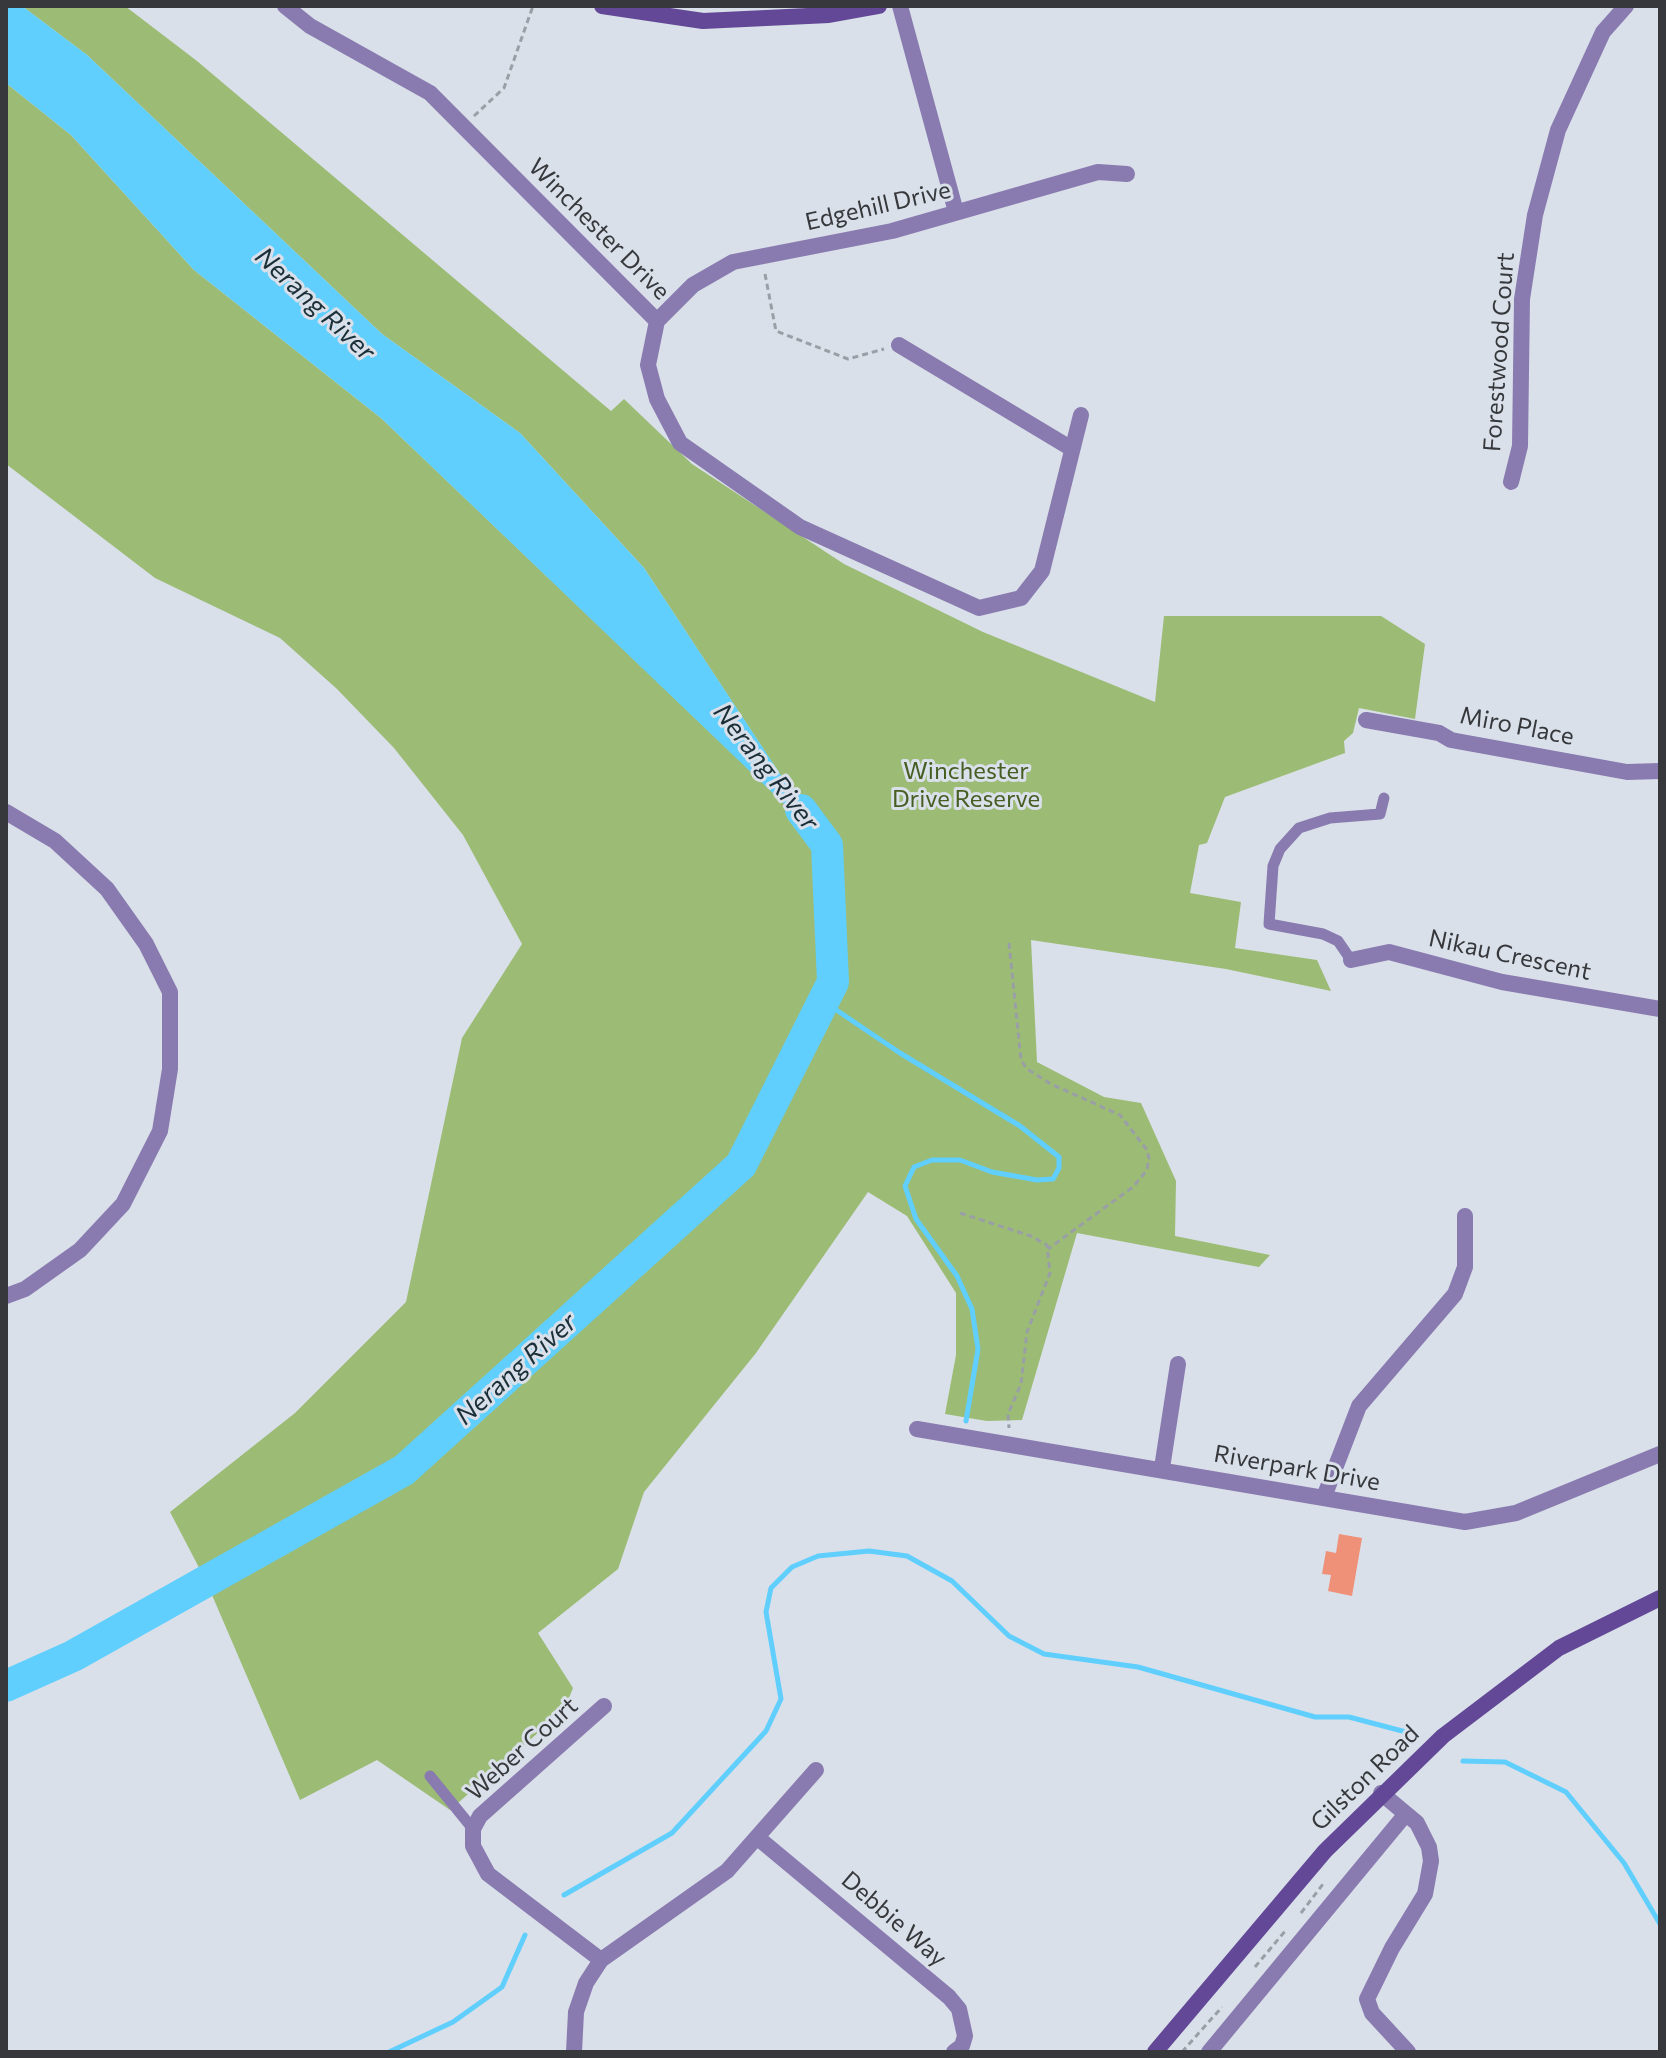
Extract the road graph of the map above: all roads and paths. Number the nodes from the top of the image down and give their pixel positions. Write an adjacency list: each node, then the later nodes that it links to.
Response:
1 (285, 6): 7 (street, Winchester Drive)
2 (533, 6): 7 (path)
3 (602, 6): 4 (main road)
4 (879, 6)
5 (900, 6): 9 (street)
6 (1626, 6): 15 (street, Forestwood Court)
7 (463, 126): 11 (street, Winchester Drive)
8 (1127, 174): 9 (street, Edgehill Drive)
9 (956, 212): 10 (street, Edgehill Drive)
10 (761, 257): 11 (street, Edgehill Drive); 12 (path)
11 (657, 321): 14 (street, Winchester Drive)
12 (899, 345): 14 (street)
13 (1081, 415): 14 (street, Winchester Drive)
14 (1072, 449)
15 (1511, 482)
16 (1366, 720): 17 (street, Miro Place)
17 (1660, 771)
18 (1384, 798): 21 (lane)
19 (6, 812): 26 (street)
20 (1009, 943): 25 (path)
21 (1351, 960): 22 (street, Nikau Crescent)
22 (1660, 1009)
23 (960, 1213): 25 (path)
24 (1465, 1216): 32 (street)
25 (1048, 1249): 29 (path)
26 (6, 1296)
27 (1178, 1364): 31 (street)
28 (917, 1429): 29 (street, Riverpark Drive)
29 (1010, 1445): 31 (street, Riverpark Drive)
30 (1660, 1454): 32 (street, Riverpark Drive)
31 (1162, 1468): 32 (street, Riverpark Drive)
32 (1324, 1497)
33 (1660, 1598): 37 (main road, Gilston Road)
34 (604, 1706): 39 (street, Weber Court)
35 (816, 1770): 40 (street)
36 (430, 1776): 39 (lane)
37 (1381, 1793): 38 (street); 44 (main road, Gilston Road)
38 (1405, 1815): 45 (street); 46 (street)
39 (473, 1829): 41 (street, Weber Court)
40 (758, 1838): 41 (street); 43 (street, Debbie Way)
41 (601, 1960): 42 (street)
42 (574, 2052)
43 (954, 2052)
44 (1155, 2052)
45 (1209, 2052)
46 (1408, 2052)

